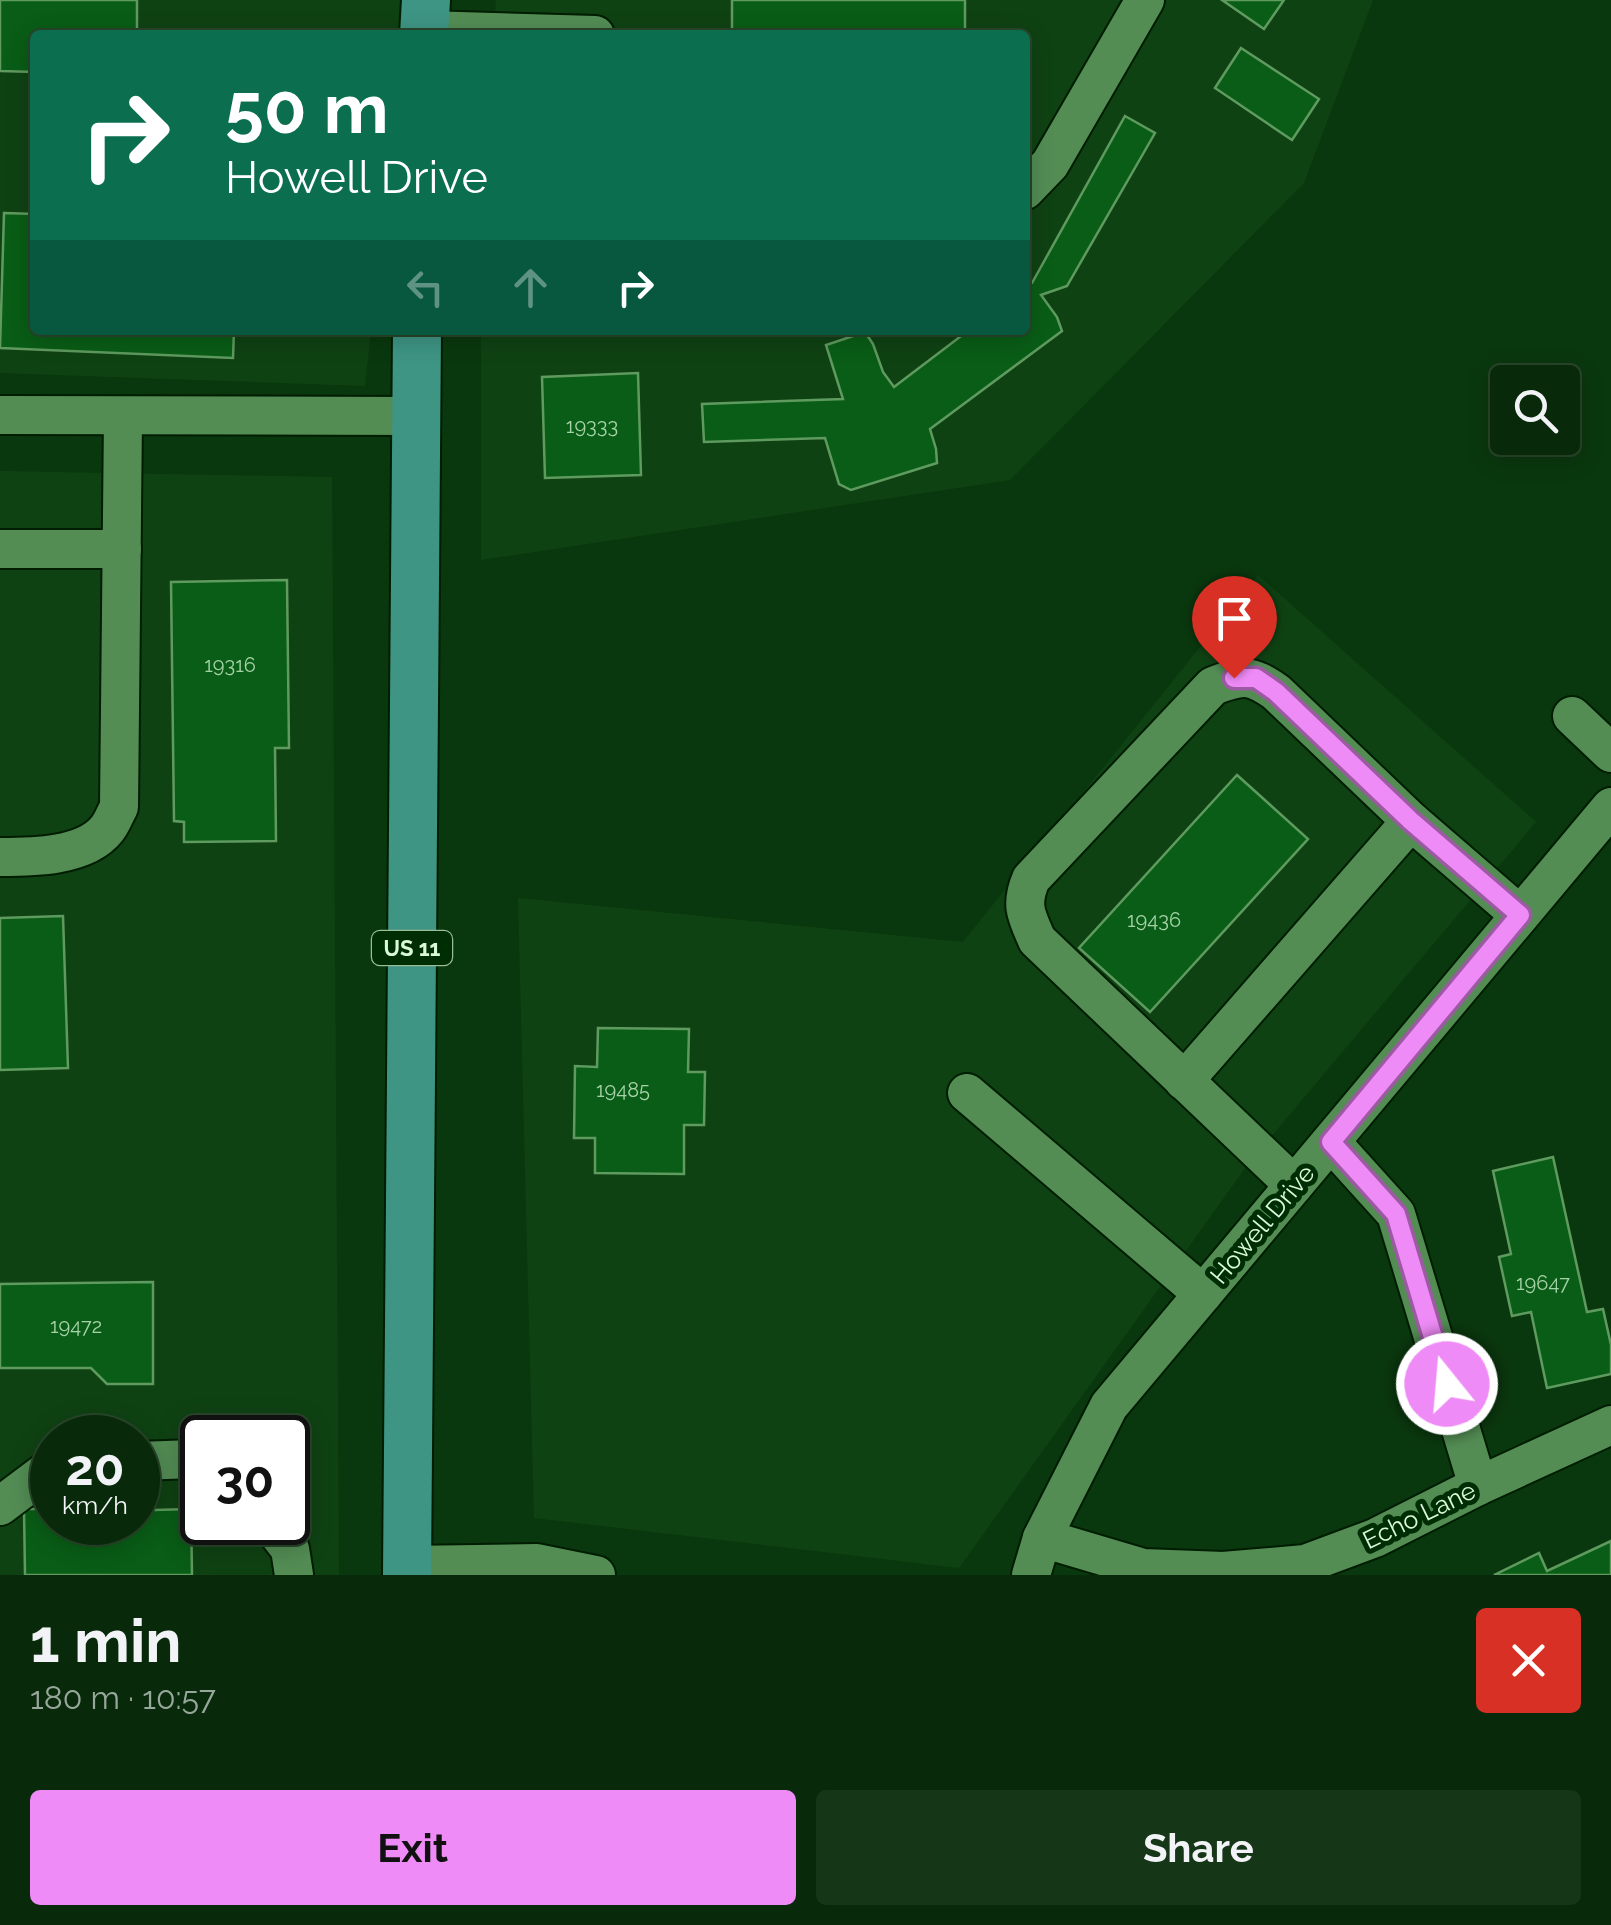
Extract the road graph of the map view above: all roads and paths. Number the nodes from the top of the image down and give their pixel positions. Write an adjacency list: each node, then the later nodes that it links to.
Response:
1 (1145, 0): 4 (street)
2 (425, 22): 3 (street)
3 (530, 30)
4 (1030, 185)
5 (417, 335): 8 (main road, US 11)
6 (0, 416): 7 (street)
7 (123, 416): 8 (street); 10 (street)
8 (416, 416): 28 (main road, US 11)
9 (0, 549): 10 (street)
10 (122, 549): 15 (street)
11 (1572, 716): 12 (street)
12 (1611, 754)
13 (1611, 806): 16 (street, Howell Drive)
14 (1411, 821): 16 (street); 17 (street); 17 (street)
15 (0, 856)
16 (1520, 915): 19 (street, Howell Drive)
17 (1184, 1081): 20 (street)
18 (967, 1093): 21 (street)
19 (1331, 1142): 20 (street, Howell Drive); 24 (street)
20 (1294, 1185): 21 (street, Howell Drive)
21 (1203, 1294): 26 (street, Howell Drive)
22 (1611, 1426): 24 (street, Echo Lane)
23 (30, 1484): 25 (street)
24 (1478, 1486): 26 (street, Echo Lane)
25 (0, 1506)
26 (1042, 1538): 31 (street, Howell Drive)
27 (286, 1545): 29 (street)
28 (407, 1570): 30 (street)
29 (294, 1575)
30 (596, 1575)
31 (1032, 1575)

